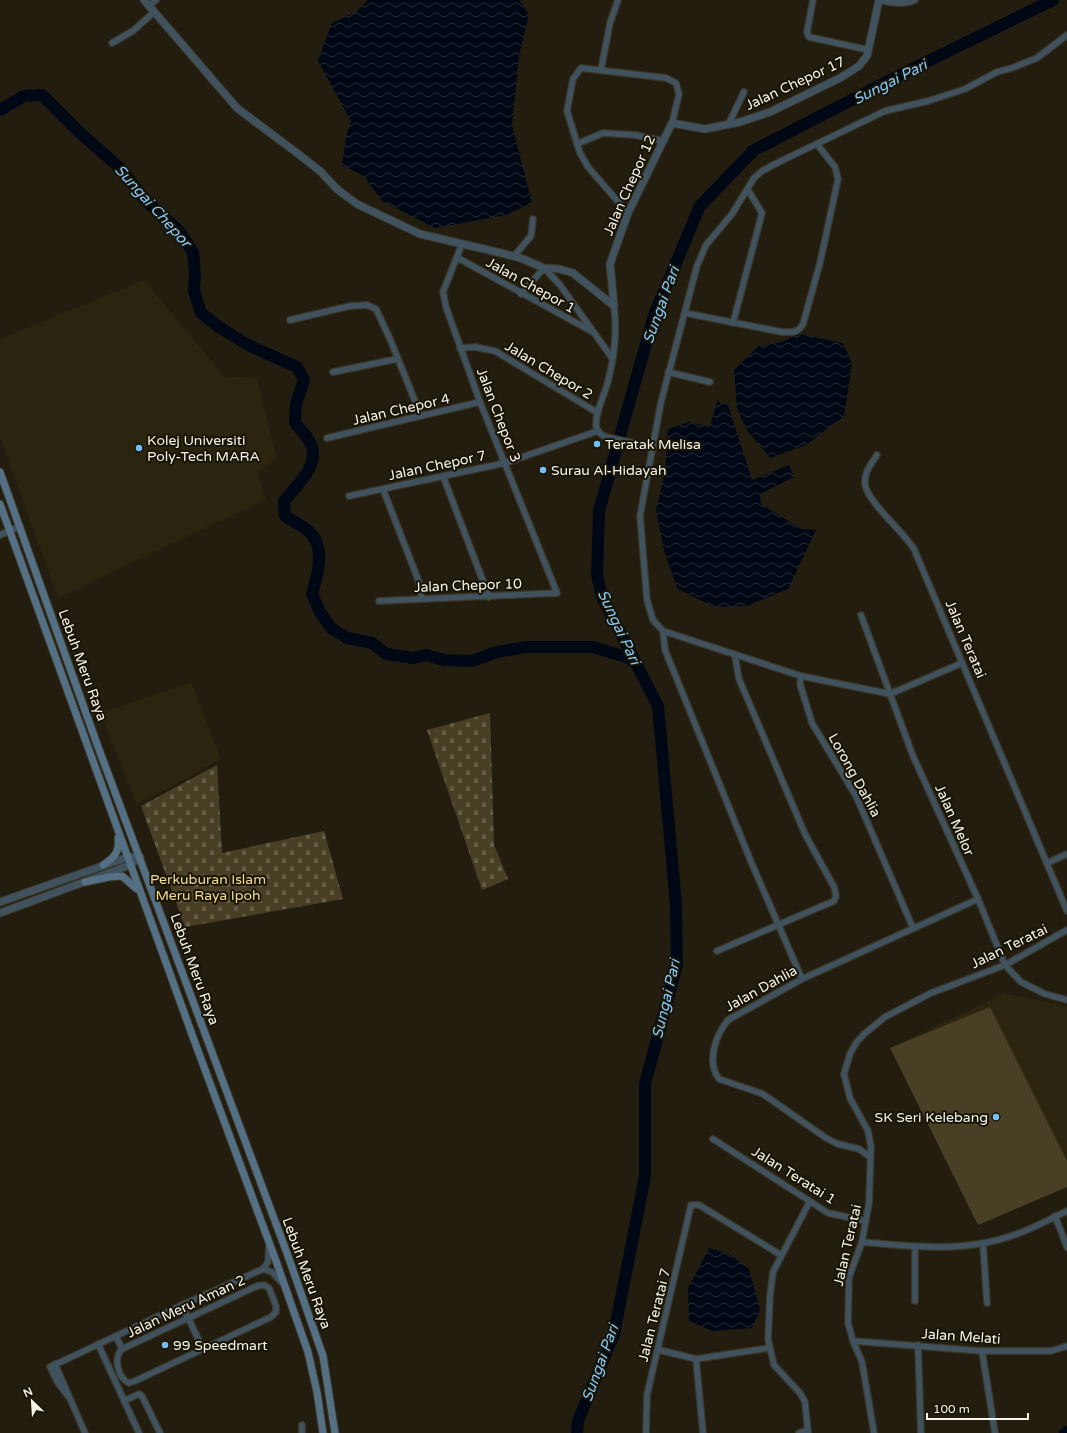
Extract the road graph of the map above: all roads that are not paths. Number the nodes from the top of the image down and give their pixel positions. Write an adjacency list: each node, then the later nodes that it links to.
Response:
1 (156, 0): 6 (street)
2 (618, 0): 11 (street)
3 (812, 0): 10 (street)
4 (880, 0): 5 (street); 10 (street, Jalan Chepor 17)
5 (915, 0)
6 (146, 3): 7 (street)
7 (154, 12): 9 (street); 21 (street)
8 (1067, 35): 17 (street)
9 (112, 43)
10 (869, 50): 14 (street, Jalan Chepor 17)
11 (601, 70): 13 (street); 16 (street)
12 (744, 92): 14 (street)
13 (672, 123): 14 (street, Jalan Chepor 17); 15 (street, Jalan Chepor 12)
14 (728, 125)
15 (662, 141): 16 (street); 19 (street, Jalan Chepor 12)
16 (577, 144): 19 (street)
17 (817, 144): 18 (street); 29 (street)
18 (748, 190): 27 (street); 29 (street)
19 (628, 213): 26 (street, Jalan Chepor 12)
20 (533, 219): 22 (street)
21 (462, 244): 22 (street); 23 (street, Jalan Chepor 3)
22 (514, 256): 24 (street)
23 (458, 258): 25 (street, Jalan Chepor 1); 31 (street, Jalan Chepor 3)
24 (544, 268): 25 (street); 26 (street); 30 (street, Jalan Chepor 1)
25 (521, 294): 30 (street, Jalan Chepor 1)
26 (614, 306): 32 (street)
27 (685, 313): 29 (street); 35 (street)
28 (290, 320): 33 (street)
29 (733, 323)
30 (593, 332): 32 (street, Jalan Chepor 1)
31 (460, 348): 37 (street, Jalan Chepor 3); 38 (street, Jalan Chepor 2)
32 (612, 358): 38 (street)
33 (397, 359): 34 (street); 39 (street)
34 (333, 372)
35 (668, 372): 36 (street); 42 (street)
36 (710, 382)
37 (480, 402): 39 (street, Jalan Chepor 4); 44 (street, Jalan Chepor 3)
38 (598, 413): 40 (street, Jalan Chepor 2)
39 (421, 416): 41 (street, Jalan Chepor 4)
40 (598, 431): 42 (street); 44 (street, Jalan Chepor 7)
41 (327, 438)
42 (652, 447): 58 (street)
43 (877, 455): 60 (street, Jalan Teratai)
44 (505, 463): 46 (street, Jalan Chepor 7); 53 (street, Jalan Chepor 3)
45 (0, 472): 50 (main road, Lebuh Meru Raya)
46 (443, 476): 47 (street, Jalan Chepor 7); 54 (street)
47 (383, 489): 48 (street, Jalan Chepor 7); 55 (street)
48 (349, 496)
49 (0, 504): 51 (main road, Lebuh Meru Raya)
50 (20, 526): 51 (street); 66 (main road, Lebuh Meru Raya)
51 (10, 530): 52 (street); 63 (main road, Lebuh Meru Raya)
52 (0, 535)
53 (557, 593): 54 (street, Jalan Chepor 10)
54 (489, 597): 55 (street, Jalan Chepor 10)
55 (422, 599): 56 (street, Jalan Chepor 10)
56 (379, 601)
57 (861, 615): 62 (street, Jalan Melor)
58 (662, 631): 59 (street); 76 (street)
59 (735, 656): 61 (street); 76 (street)
60 (962, 663): 62 (street); 67 (street, Jalan Teratai)
61 (801, 676): 62 (street); 77 (street, Lorong Dahlia)
62 (890, 694): 72 (street, Jalan Melor)
63 (115, 822): 65 (main road, Lebuh Meru Raya); 68 (main road)
64 (1067, 854): 67 (street)
65 (128, 857): 66 (street); 68 (street); 69 (main road, Lebuh Meru Raya)
66 (140, 857): 69 (street); 120 (main road, Lebuh Meru Raya)
67 (1047, 864): 74 (street, Jalan Teratai)
68 (103, 865): 73 (street)
69 (130, 865): 70 (street); 71 (main road, Lebuh Meru Raya)
70 (85, 882): 71 (main road); 75 (street)
71 (140, 892): 89 (main road, Lebuh Meru Raya)
72 (978, 899): 77 (street, Jalan Dahlia); 80 (street, Jalan Melor)
73 (0, 902)
74 (1067, 911)
75 (0, 913)
76 (779, 925): 79 (street); 81 (street)
77 (913, 928): 81 (street, Jalan Dahlia)
78 (1067, 930): 80 (street, Jalan Teratai)
79 (718, 952)
80 (1005, 965): 82 (street, Jalan Melor); 84 (street, Jalan Teratai)
81 (802, 979): 84 (street, Jalan Dahlia)
82 (1067, 1000)
83 (713, 1138): 85 (street, Jalan Teratai 1)
84 (870, 1157): 88 (street, Jalan Teratai)
85 (810, 1202): 88 (street, Jalan Teratai 1); 94 (street)
86 (1067, 1211): 87 (street)
87 (1055, 1216): 91 (street); 93 (street)
88 (866, 1221): 90 (street, Jalan Teratai)
89 (268, 1239): 95 (street); 96 (main road, Lebuh Meru Raya)
90 (862, 1242): 92 (street); 102 (street, Jalan Teratai)
91 (983, 1243): 92 (street); 98 (street)
92 (915, 1247): 97 (street)
93 (1067, 1247)
94 (781, 1256): 106 (street); 109 (street, Jalan Teratai 7)
95 (263, 1269): 96 (street); 99 (street, Jalan Meru Aman 2)
96 (286, 1289): 119 (main road, Lebuh Meru Raya)
97 (915, 1301)
98 (987, 1304)
99 (182, 1305): 100 (street); 101 (street, Jalan Meru Aman 2)
100 (188, 1318): 107 (street, Jalan Meru Aman 2); 108 (street); 108 (street, Jalan Meru Aman 2)
101 (116, 1336): 103 (street, Jalan Meru Aman 2); 107 (street, Jalan Meru Aman 2)
102 (853, 1341): 104 (street, Jalan Melati); 124 (street, Jalan Teratai)
103 (98, 1344): 112 (street); 115 (street, Jalan Meru Aman 2)
104 (918, 1346): 110 (street, Jalan Melati); 125 (street)
105 (1067, 1346): 110 (street, Jalan Melati)
106 (769, 1348): 111 (street); 114 (street)
107 (122, 1349): 108 (street, Jalan Meru Aman 2)
108 (203, 1349)
109 (659, 1350): 111 (street); 121 (street, Jalan Teratai 7)
110 (982, 1351): 126 (street)
111 (696, 1359): 122 (street)
112 (124, 1401): 116 (street); 117 (street)
113 (302, 1425): 118 (street)
114 (808, 1432): 123 (street)
115 (85, 1433)
116 (139, 1433)
117 (160, 1433)
118 (302, 1433)
119 (323, 1433)
120 (335, 1433)
121 (646, 1433)
122 (703, 1433)
123 (799, 1433)
124 (874, 1433)
125 (921, 1433)
126 (995, 1433)

